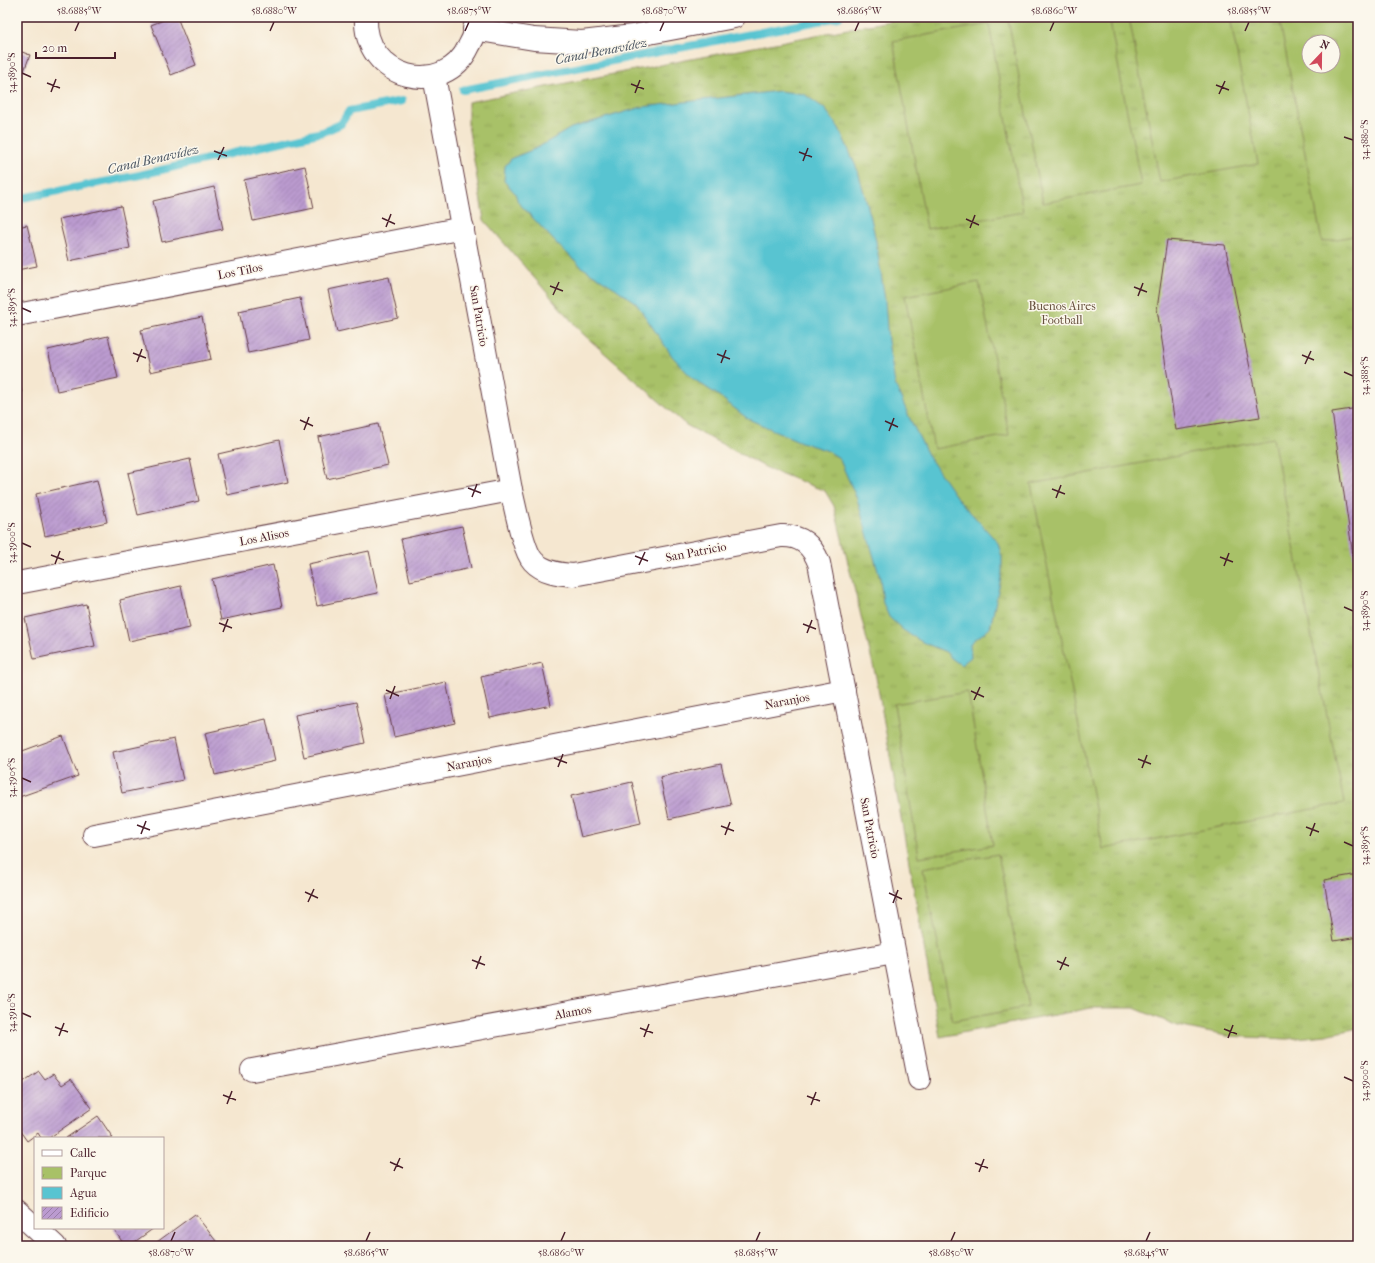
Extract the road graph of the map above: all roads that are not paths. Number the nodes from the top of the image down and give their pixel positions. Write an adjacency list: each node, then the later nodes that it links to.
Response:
1 (366, 17): 4 (street)
2 (734, 17): 3 (street)
3 (475, 23): 4 (street)
4 (434, 76): 5 (street, San Patricio)
5 (463, 228): 6 (street, Los Tilos); 7 (street, San Patricio)
6 (17, 315)
7 (511, 490): 8 (street, Los Alisos); 9 (street, San Patricio)
8 (17, 583)
9 (844, 690): 10 (street, Naranjos); 11 (street, San Patricio)
10 (94, 835)
11 (894, 954): 12 (street, Alamos); 13 (street, San Patricio)
12 (252, 1070)
13 (919, 1080)
14 (17, 1211): 15 (street)
15 (34, 1227)
16 (37, 1229): 17 (street)
17 (55, 1246)

